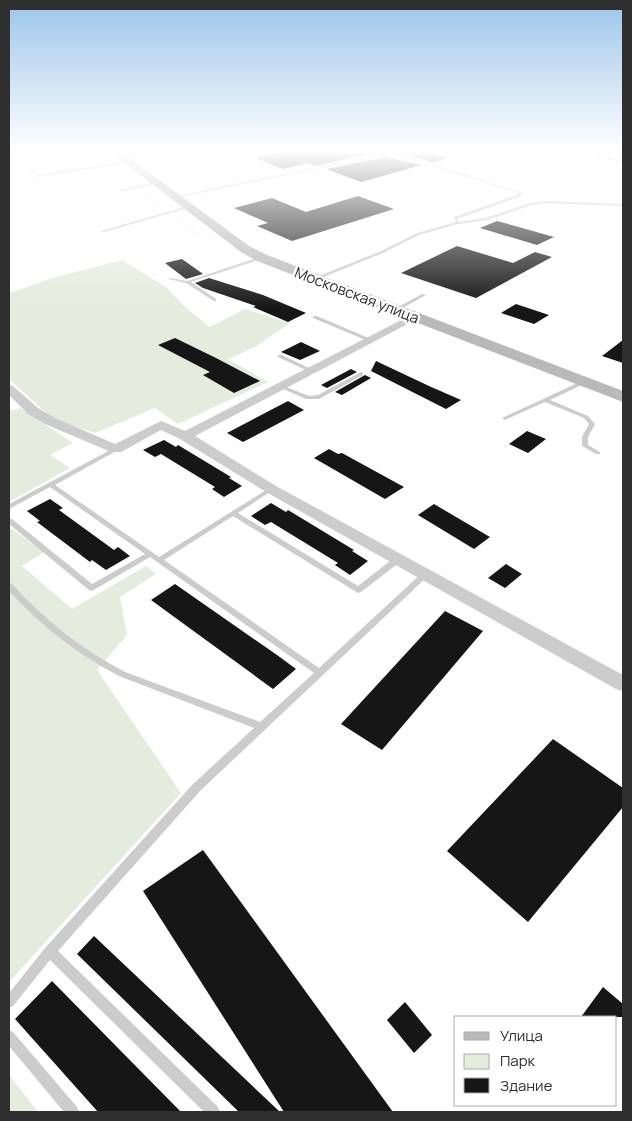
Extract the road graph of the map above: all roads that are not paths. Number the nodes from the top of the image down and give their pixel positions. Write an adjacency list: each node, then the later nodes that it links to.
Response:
1 (184, 203): 6 (main road, Московская улица)
2 (497, 203): 7 (lane)
3 (536, 203): 7 (lane)
4 (580, 203): 5 (lane)
5 (623, 205)
6 (189, 207): 8 (lane); 9 (main road, Московская улица)
7 (458, 223): 11 (lane)
8 (103, 231)
9 (262, 258): 11 (main road, Московская улица); 12 (lane)
10 (170, 278): 12 (lane)
11 (316, 279): 15 (main road, Московская улица)
12 (187, 282): 14 (lane)
13 (424, 295): 15 (lane)
14 (214, 300)
15 (395, 310): 17 (main road, Московская улица)
16 (315, 317): 18 (lane)
17 (414, 317): 18 (street); 22 (main road, Московская улица)
18 (370, 340): 20 (street)
19 (280, 356): 20 (lane)
20 (312, 370): 23 (street)
21 (361, 374): 23 (lane)
22 (584, 382): 25 (main road, Московская улица); 26 (lane)
23 (282, 387): 28 (street)
24 (9, 389): 29 (street)
25 (623, 397)
26 (545, 400): 27 (lane); 30 (lane)
27 (505, 418)
28 (185, 436): 29 (street); 32 (street)
29 (116, 449): 31 (lane)
30 (598, 453)
31 (50, 484): 33 (lane); 36 (lane)
32 (271, 489): 34 (lane); 38 (street)
33 (9, 507)
34 (234, 513): 37 (lane); 38 (lane)
35 (9, 521): 36 (lane)
36 (150, 554): 37 (lane)
37 (159, 560): 41 (lane)
38 (397, 560): 39 (street)
39 (425, 575): 41 (lane); 42 (street)
40 (9, 586): 43 (lane)
41 (320, 673): 43 (lane)
42 (623, 684)
43 (262, 727): 44 (lane)
44 (50, 950): 45 (lane); 48 (lane)
45 (9, 1002)
46 (9, 1036): 47 (lane)
47 (72, 1112)
48 (213, 1112)

